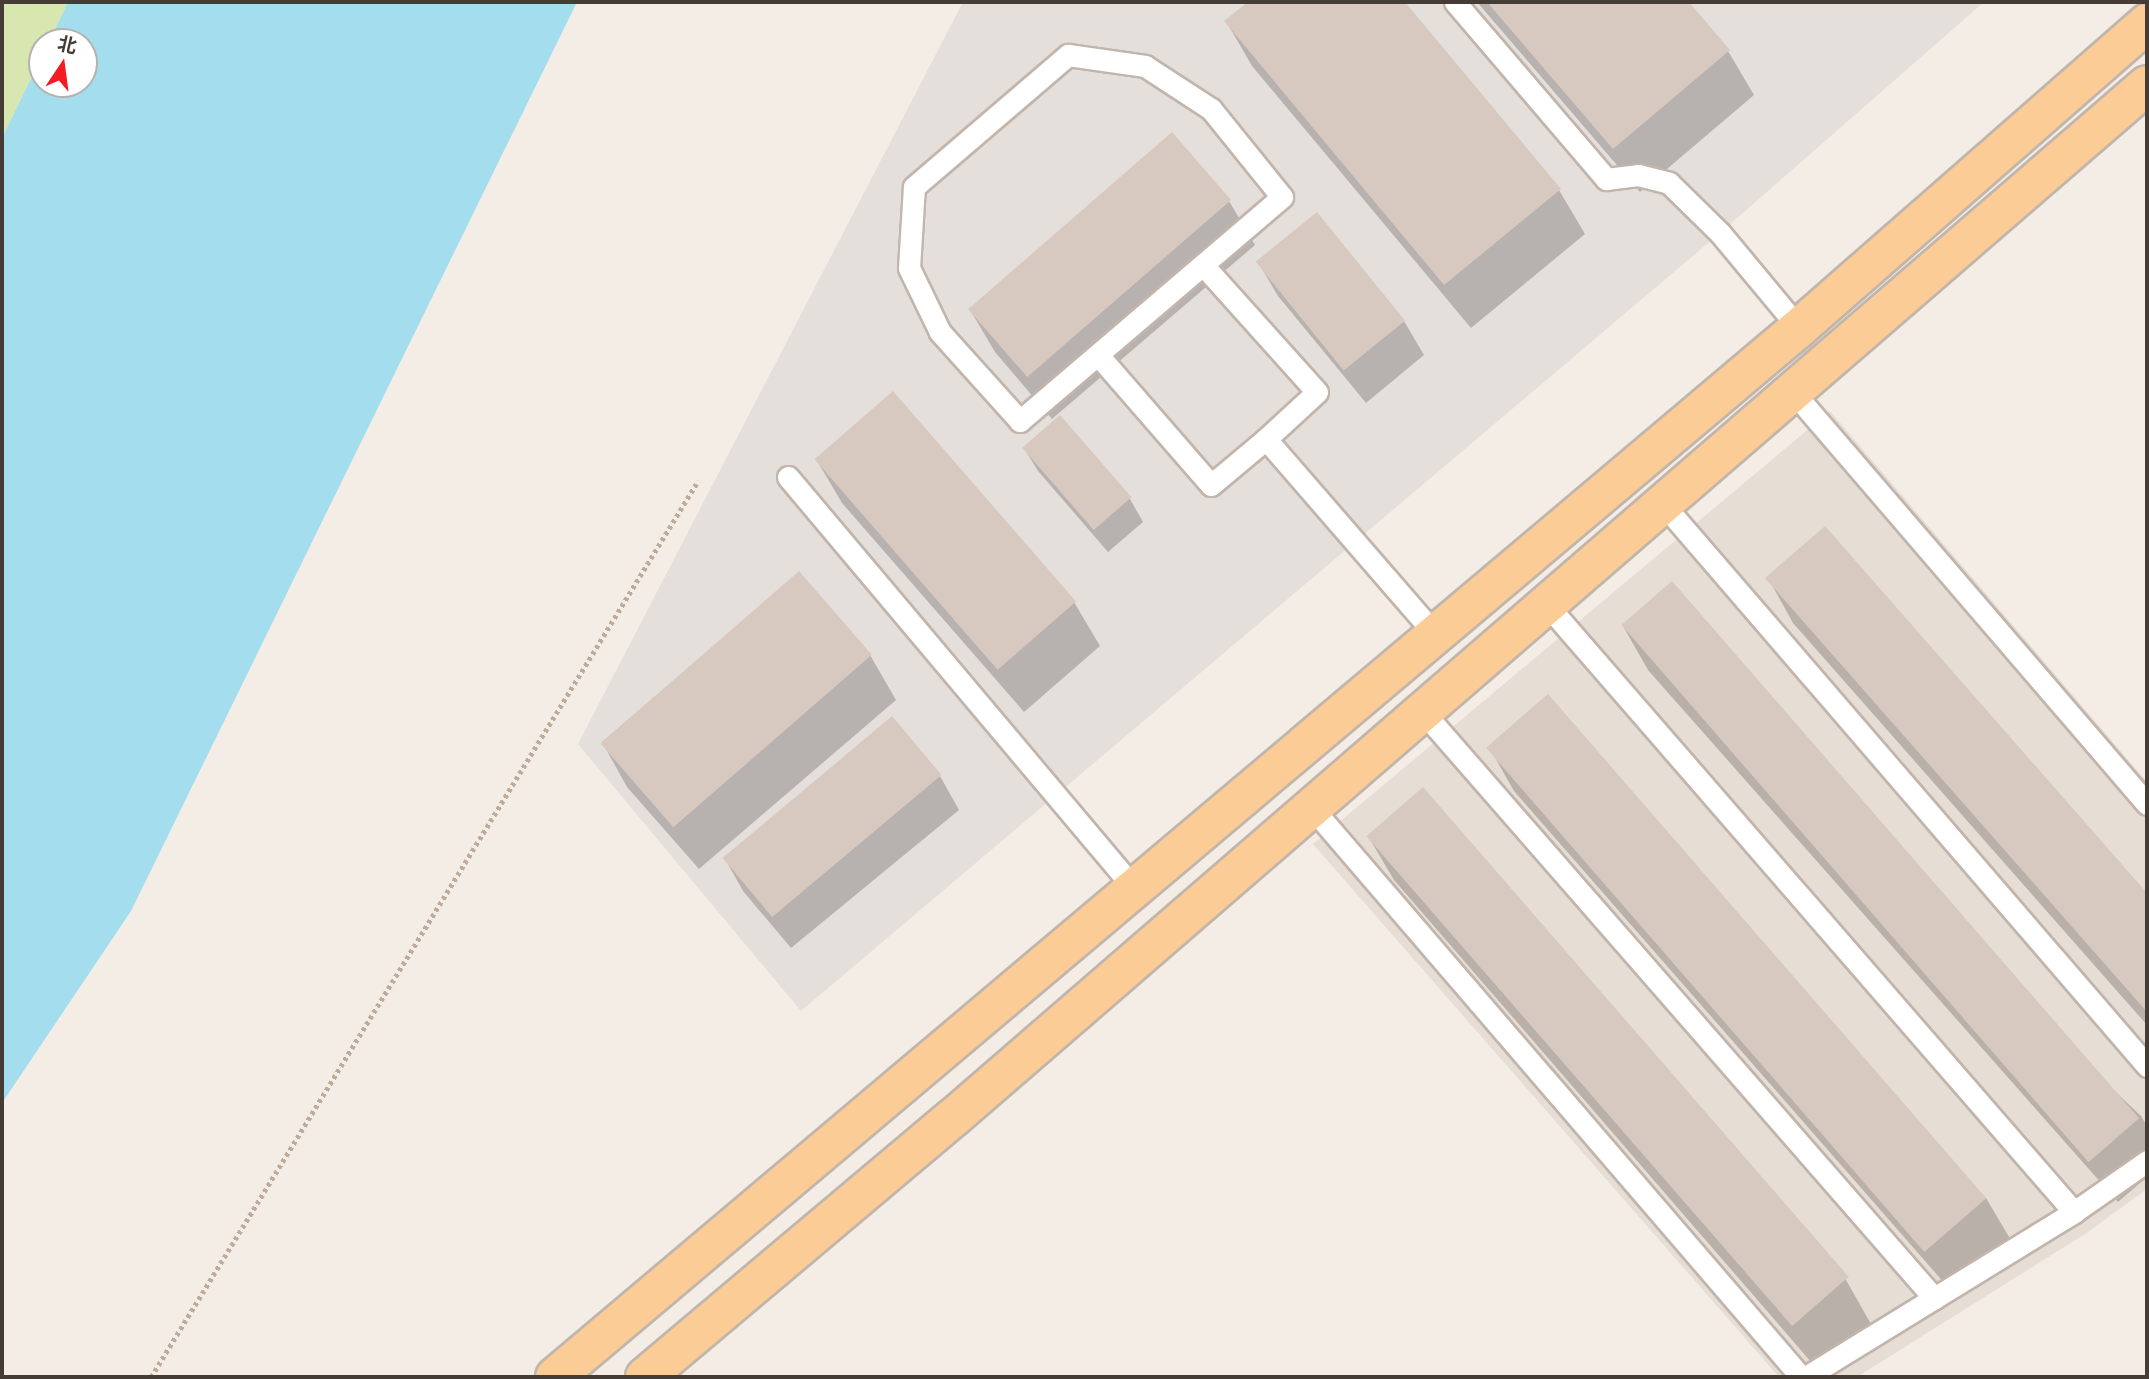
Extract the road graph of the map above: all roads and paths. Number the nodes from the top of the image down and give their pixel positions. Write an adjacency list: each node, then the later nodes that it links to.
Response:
1 (1455, 2): 5 (lane)
2 (2147, 23): 5 (main road)
3 (2147, 85): 7 (main road)
4 (1203, 265): 6 (lane); 6 (lane); 8 (lane)
5 (1799, 328): 13 (main road)
6 (1098, 355): 8 (lane)
7 (1793, 391): 11 (main road); 15 (lane)
8 (1266, 439): 13 (lane)
9 (788, 477): 17 (lane)
10 (698, 481): 22 (path)
11 (1663, 504): 12 (main road); 18 (lane)
12 (1547, 605): 14 (main road); 20 (lane)
13 (1435, 634): 17 (main road)
14 (1423, 712): 16 (main road); 21 (lane)
15 (2147, 804)
16 (1312, 808): 24 (main road); 25 (lane)
17 (1134, 888): 23 (main road)
18 (2147, 1066)
19 (2147, 1161): 20 (lane)
20 (2074, 1212): 21 (lane)
21 (1934, 1298): 25 (lane)
22 (151, 1377)
23 (555, 1377)
24 (645, 1377)
25 (1803, 1377)

